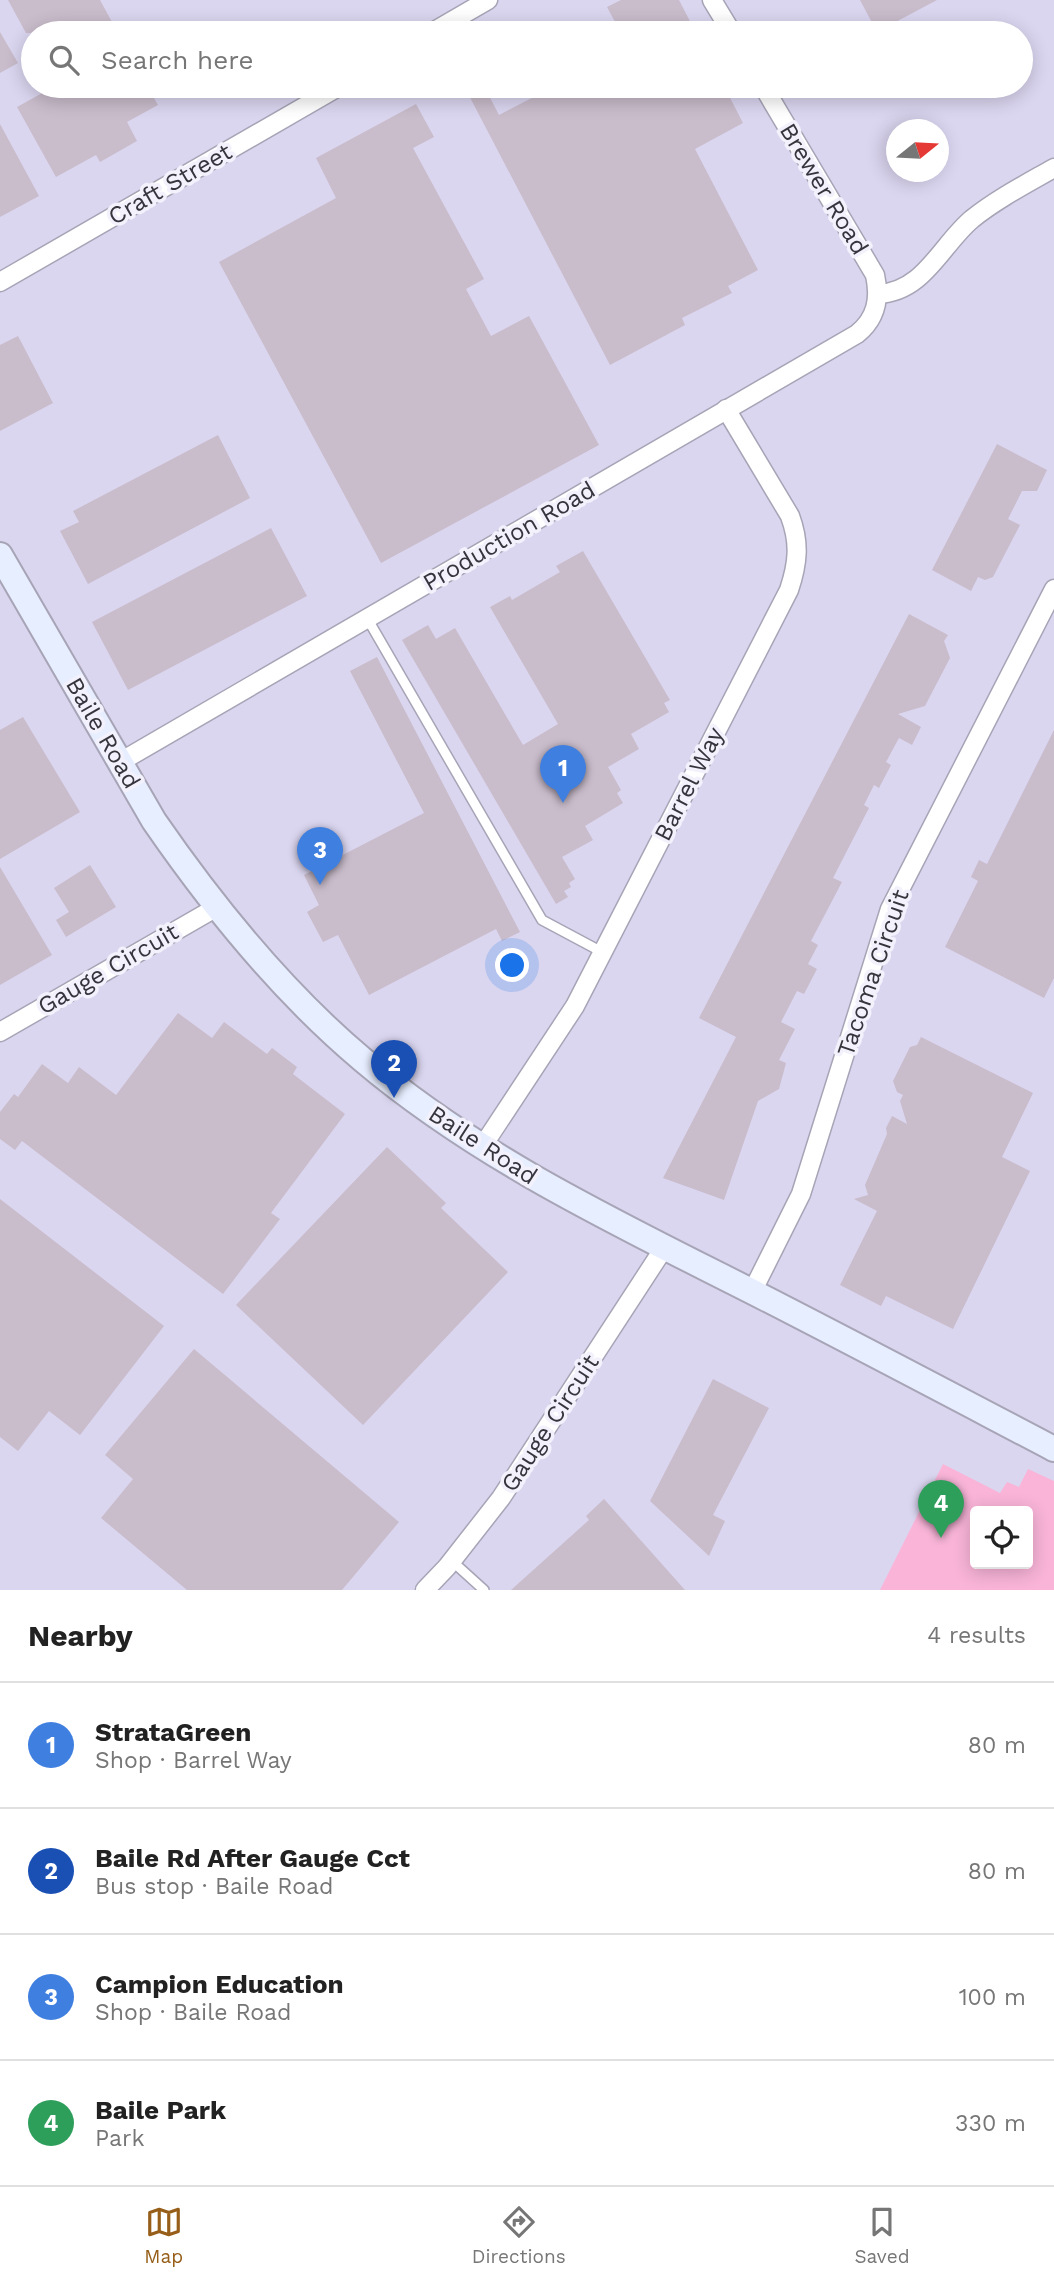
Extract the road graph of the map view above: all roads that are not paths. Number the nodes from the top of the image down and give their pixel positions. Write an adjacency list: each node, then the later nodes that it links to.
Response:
1 (488, 0): 3 (street)
2 (712, 0): 4 (street)
3 (452, 21)
4 (725, 21)
5 (319, 98): 8 (street, Craft Street)
6 (770, 98): 9 (street, Brewer Road)
7 (1054, 168): 9 (street)
8 (0, 282)
9 (878, 294): 10 (street, Production Road)
10 (726, 409): 13 (street, Production Road); 16 (street, Barrel Way)
11 (0, 555): 14 (street, Baile Road)
12 (1054, 589): 20 (street, Tacoma Circuit)
13 (367, 618): 14 (street, Production Road); 16 (lane)
14 (120, 762): 15 (street, Baile Road)
15 (216, 906): 17 (street, Gauge Circuit); 18 (street, Baile Road)
16 (602, 952): 18 (street, Barrel Way)
17 (0, 1032)
18 (482, 1147): 19 (street, Baile Road)
19 (664, 1248): 20 (street, Baile Road); 22 (street, Gauge Circuit)
20 (752, 1292): 21 (street, Baile Road)
21 (1054, 1449)
22 (452, 1560): 23 (street, Gauge Circuit); 24 (lane)
23 (430, 1588)
24 (484, 1590)

